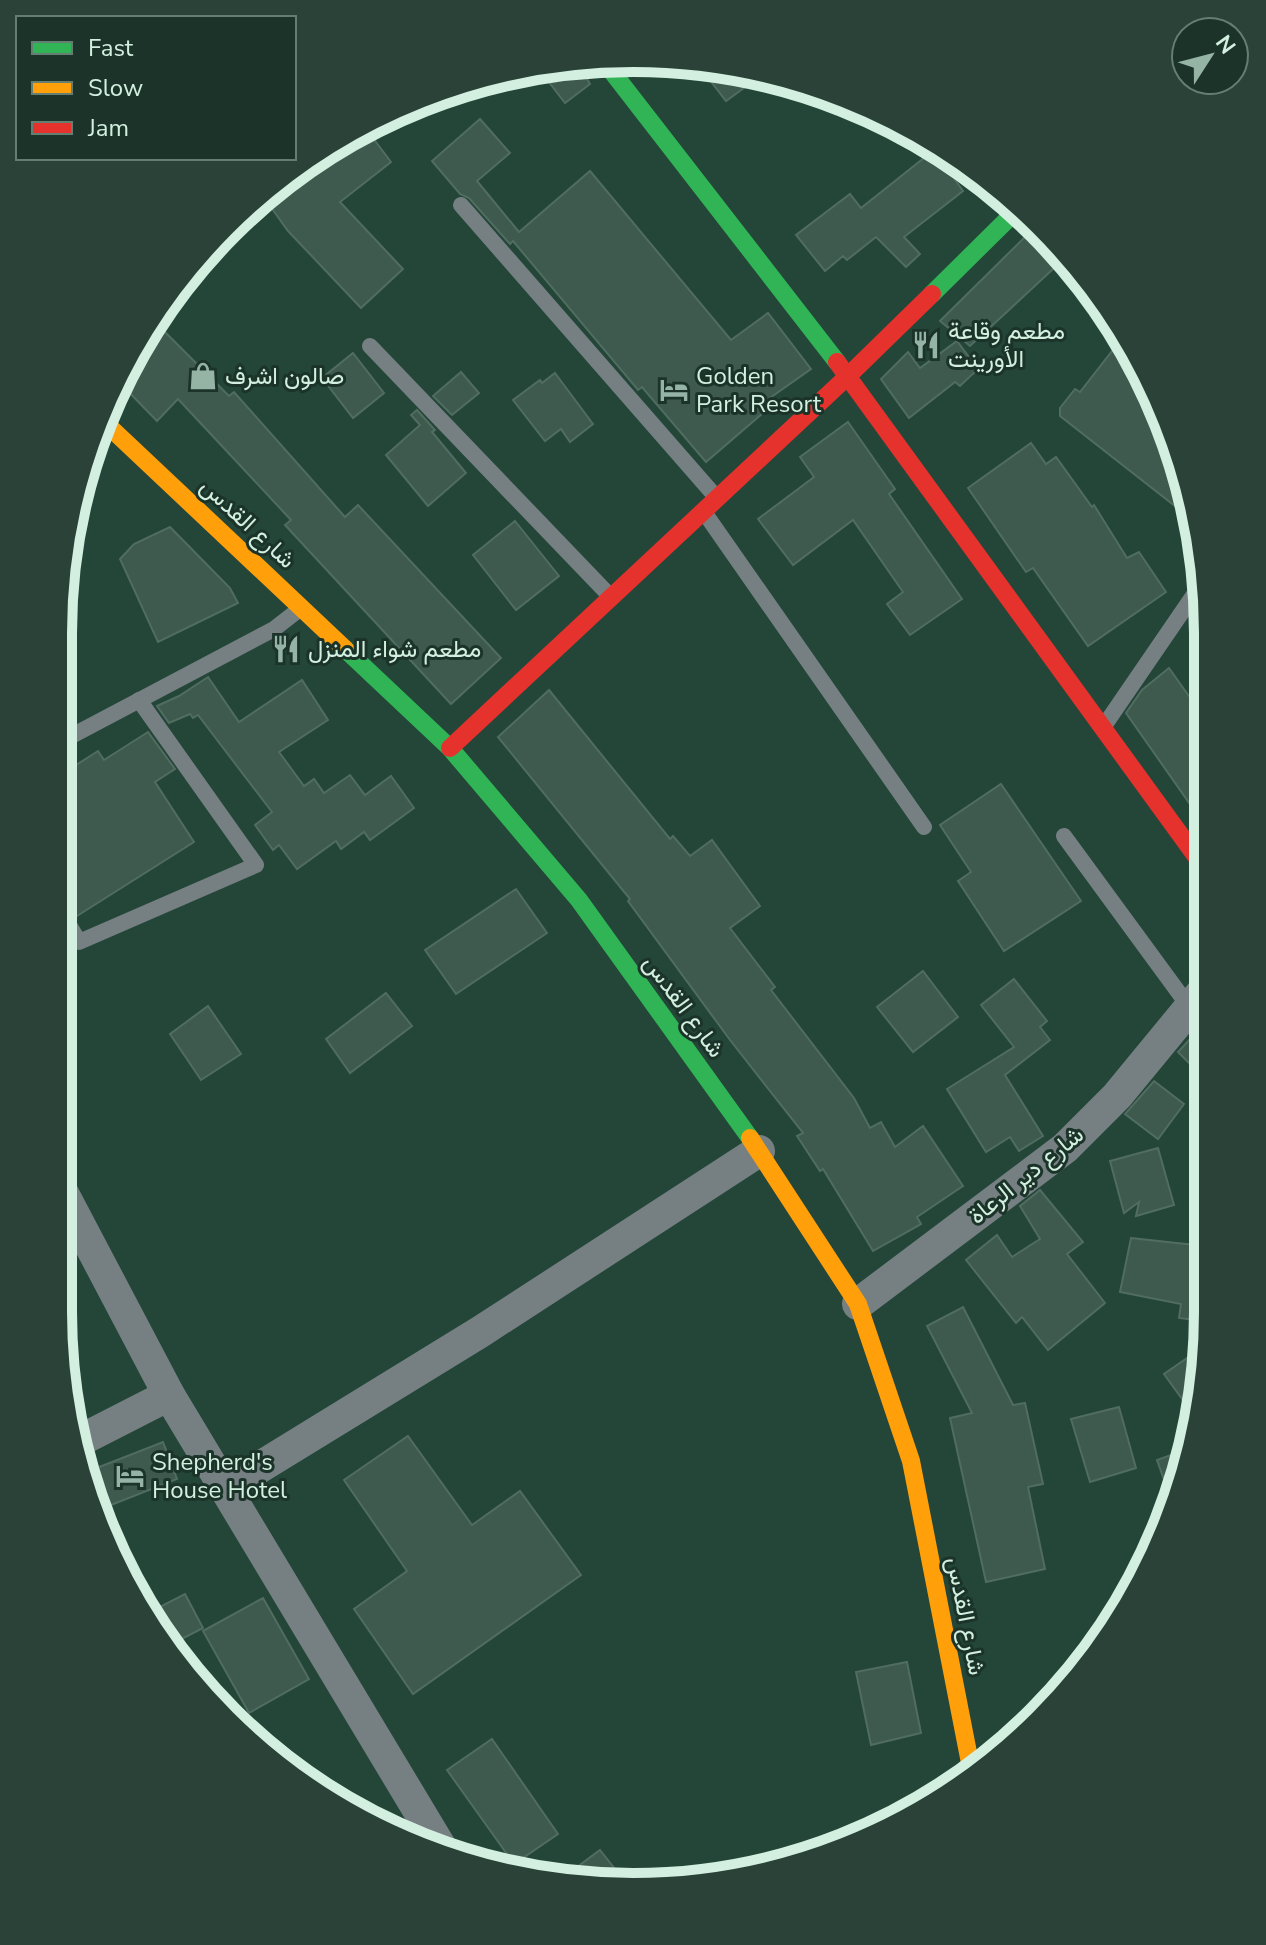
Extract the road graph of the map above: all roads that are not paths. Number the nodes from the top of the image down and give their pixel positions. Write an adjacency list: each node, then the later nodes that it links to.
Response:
1 (613, 73): 5 (street)
2 (461, 205): 7 (lane)
3 (1010, 217): 5 (street)
4 (370, 346): 9 (lane)
5 (848, 376): 7 (street); 12 (street)
6 (111, 428): 10 (street, شارع القدس)
7 (710, 504): 9 (street); 15 (lane)
8 (1193, 596): 12 (lane)
9 (611, 597): 14 (street)
10 (302, 607): 11 (lane); 14 (street, شارع القدس)
11 (139, 700): 13 (lane); 18 (lane)
12 (1103, 728): 17 (street)
13 (72, 736)
14 (450, 748): 21 (street, شارع القدس)
15 (924, 827)
16 (1064, 836): 19 (lane)
17 (1194, 853)
18 (72, 930)
19 (1194, 995)
20 (1194, 1003): 23 (street, شارع دير الرعاة)
21 (759, 1151): 23 (street, شارع القدس); 26 (street)
22 (72, 1211): 24 (street)
23 (858, 1304): 27 (street, شارع القدس)
24 (169, 1395): 25 (street); 26 (street)
25 (87, 1437)
26 (226, 1488): 28 (street)
27 (970, 1761)
28 (434, 1836)

